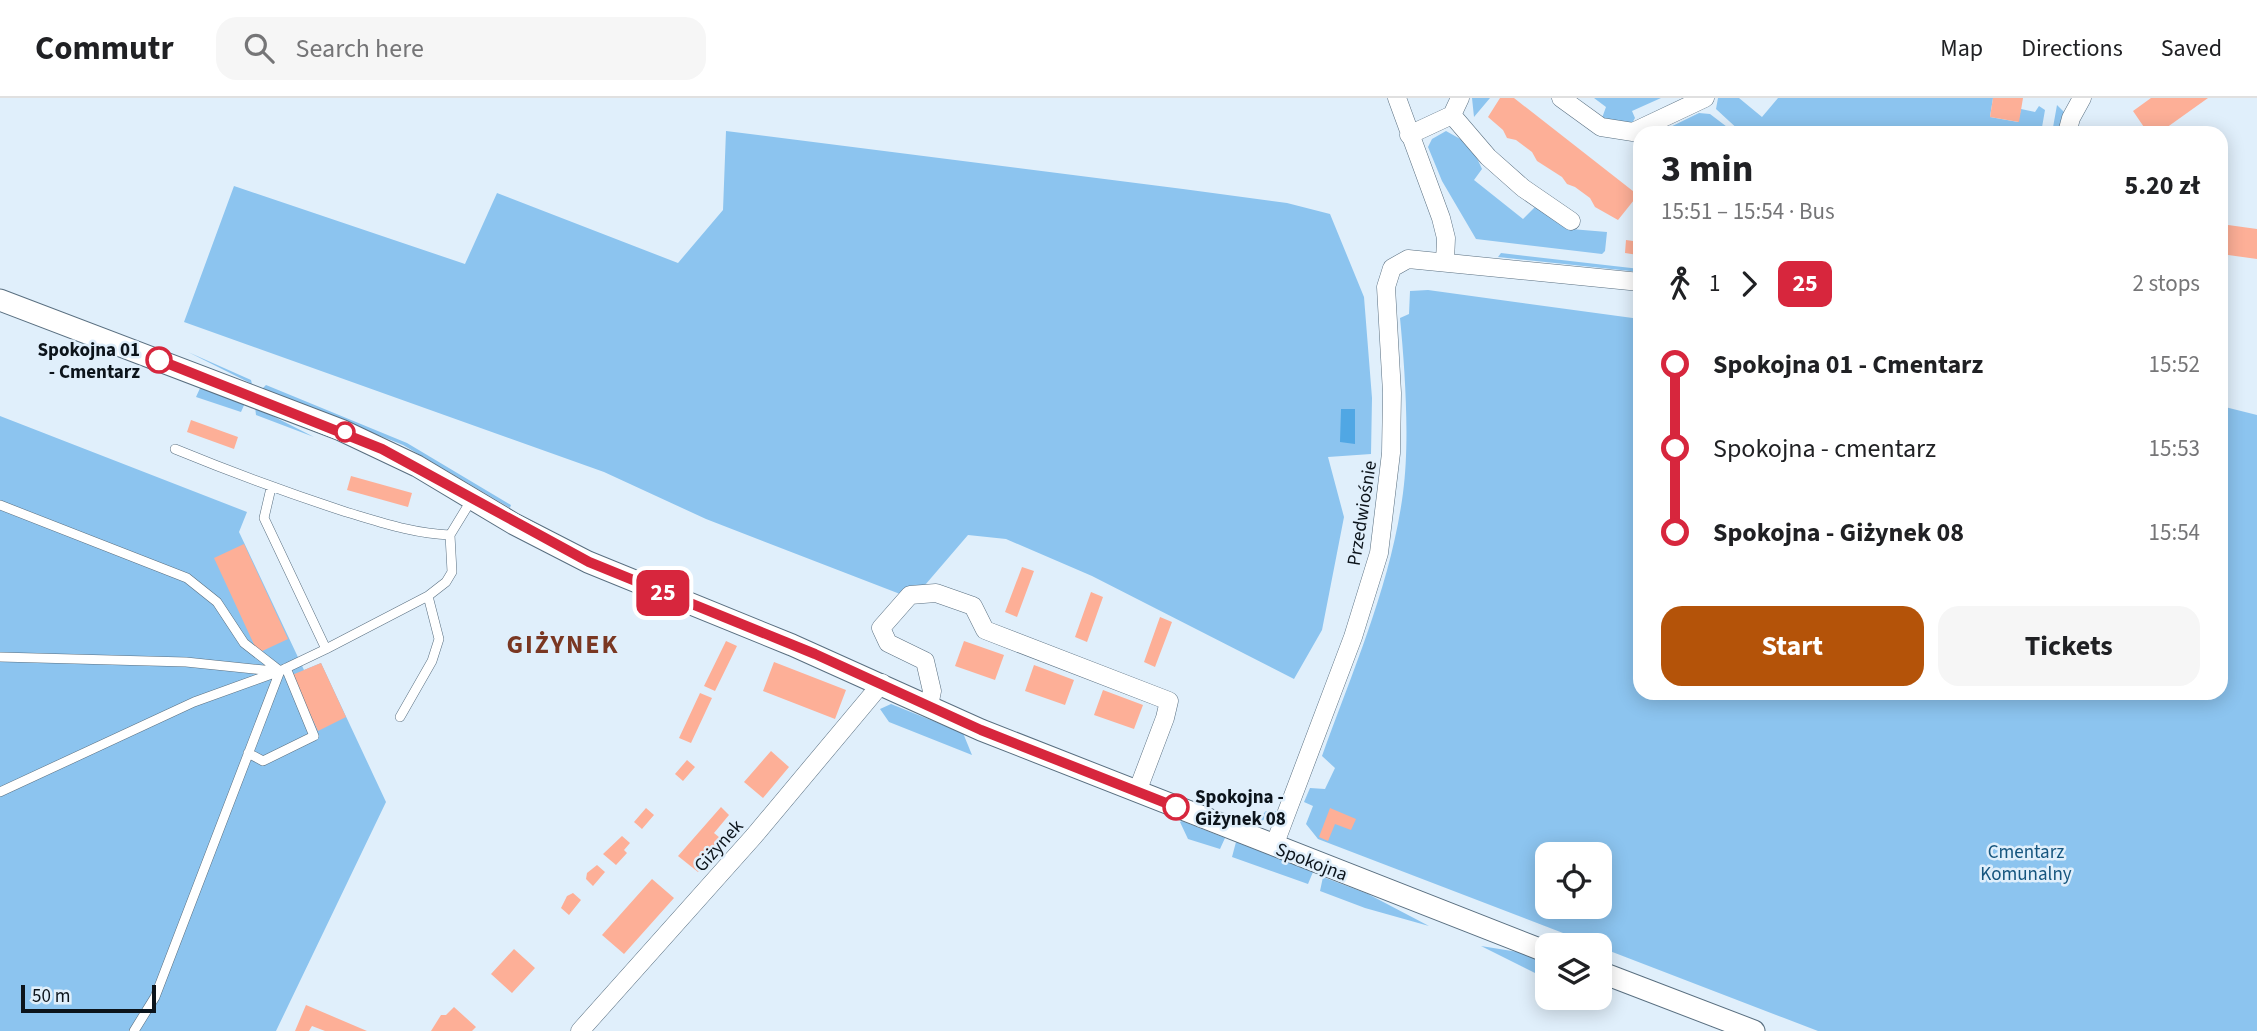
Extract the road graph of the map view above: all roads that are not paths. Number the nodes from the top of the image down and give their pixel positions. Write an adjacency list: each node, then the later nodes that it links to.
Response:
1 (1397, 98): 10 (street)
2 (1460, 98): 6 (street)
3 (1561, 98): 9 (street)
4 (1705, 98): 7 (street)
5 (2082, 98): 8 (street)
6 (1452, 116): 10 (street); 11 (street)
7 (1646, 126)
8 (2069, 126)
9 (1633, 132)
10 (1409, 135): 12 (street)
11 (1571, 221)
12 (1445, 262): 13 (street, Przedwiośnie); 30 (street, Przedwiośnie)
13 (1633, 281)
14 (0, 300): 17 (street, Spokojna)
15 (175, 449): 16 (lane)
16 (271, 488): 19 (lane); 21 (lane)
17 (472, 499): 19 (lane); 24 (street, Spokojna)
18 (0, 505): 23 (lane)
19 (450, 535): 20 (lane)
20 (428, 597): 21 (lane); 26 (lane)
21 (326, 649): 23 (lane)
22 (0, 657): 23 (lane)
23 (283, 670): 27 (lane); 27 (lane); 28 (lane)
24 (882, 684): 25 (street, Spokojna); 34 (street, Giżynek)
25 (929, 706): 29 (street, Spokojna); 29 (street)
26 (400, 717)
27 (248, 753): 33 (lane)
28 (0, 792)
29 (1137, 792): 30 (street, Spokojna)
30 (1274, 846): 31 (street, Spokojna)
31 (1535, 946)
32 (1612, 977): 35 (street)
33 (134, 1031)
34 (580, 1031)
35 (1754, 1031)

